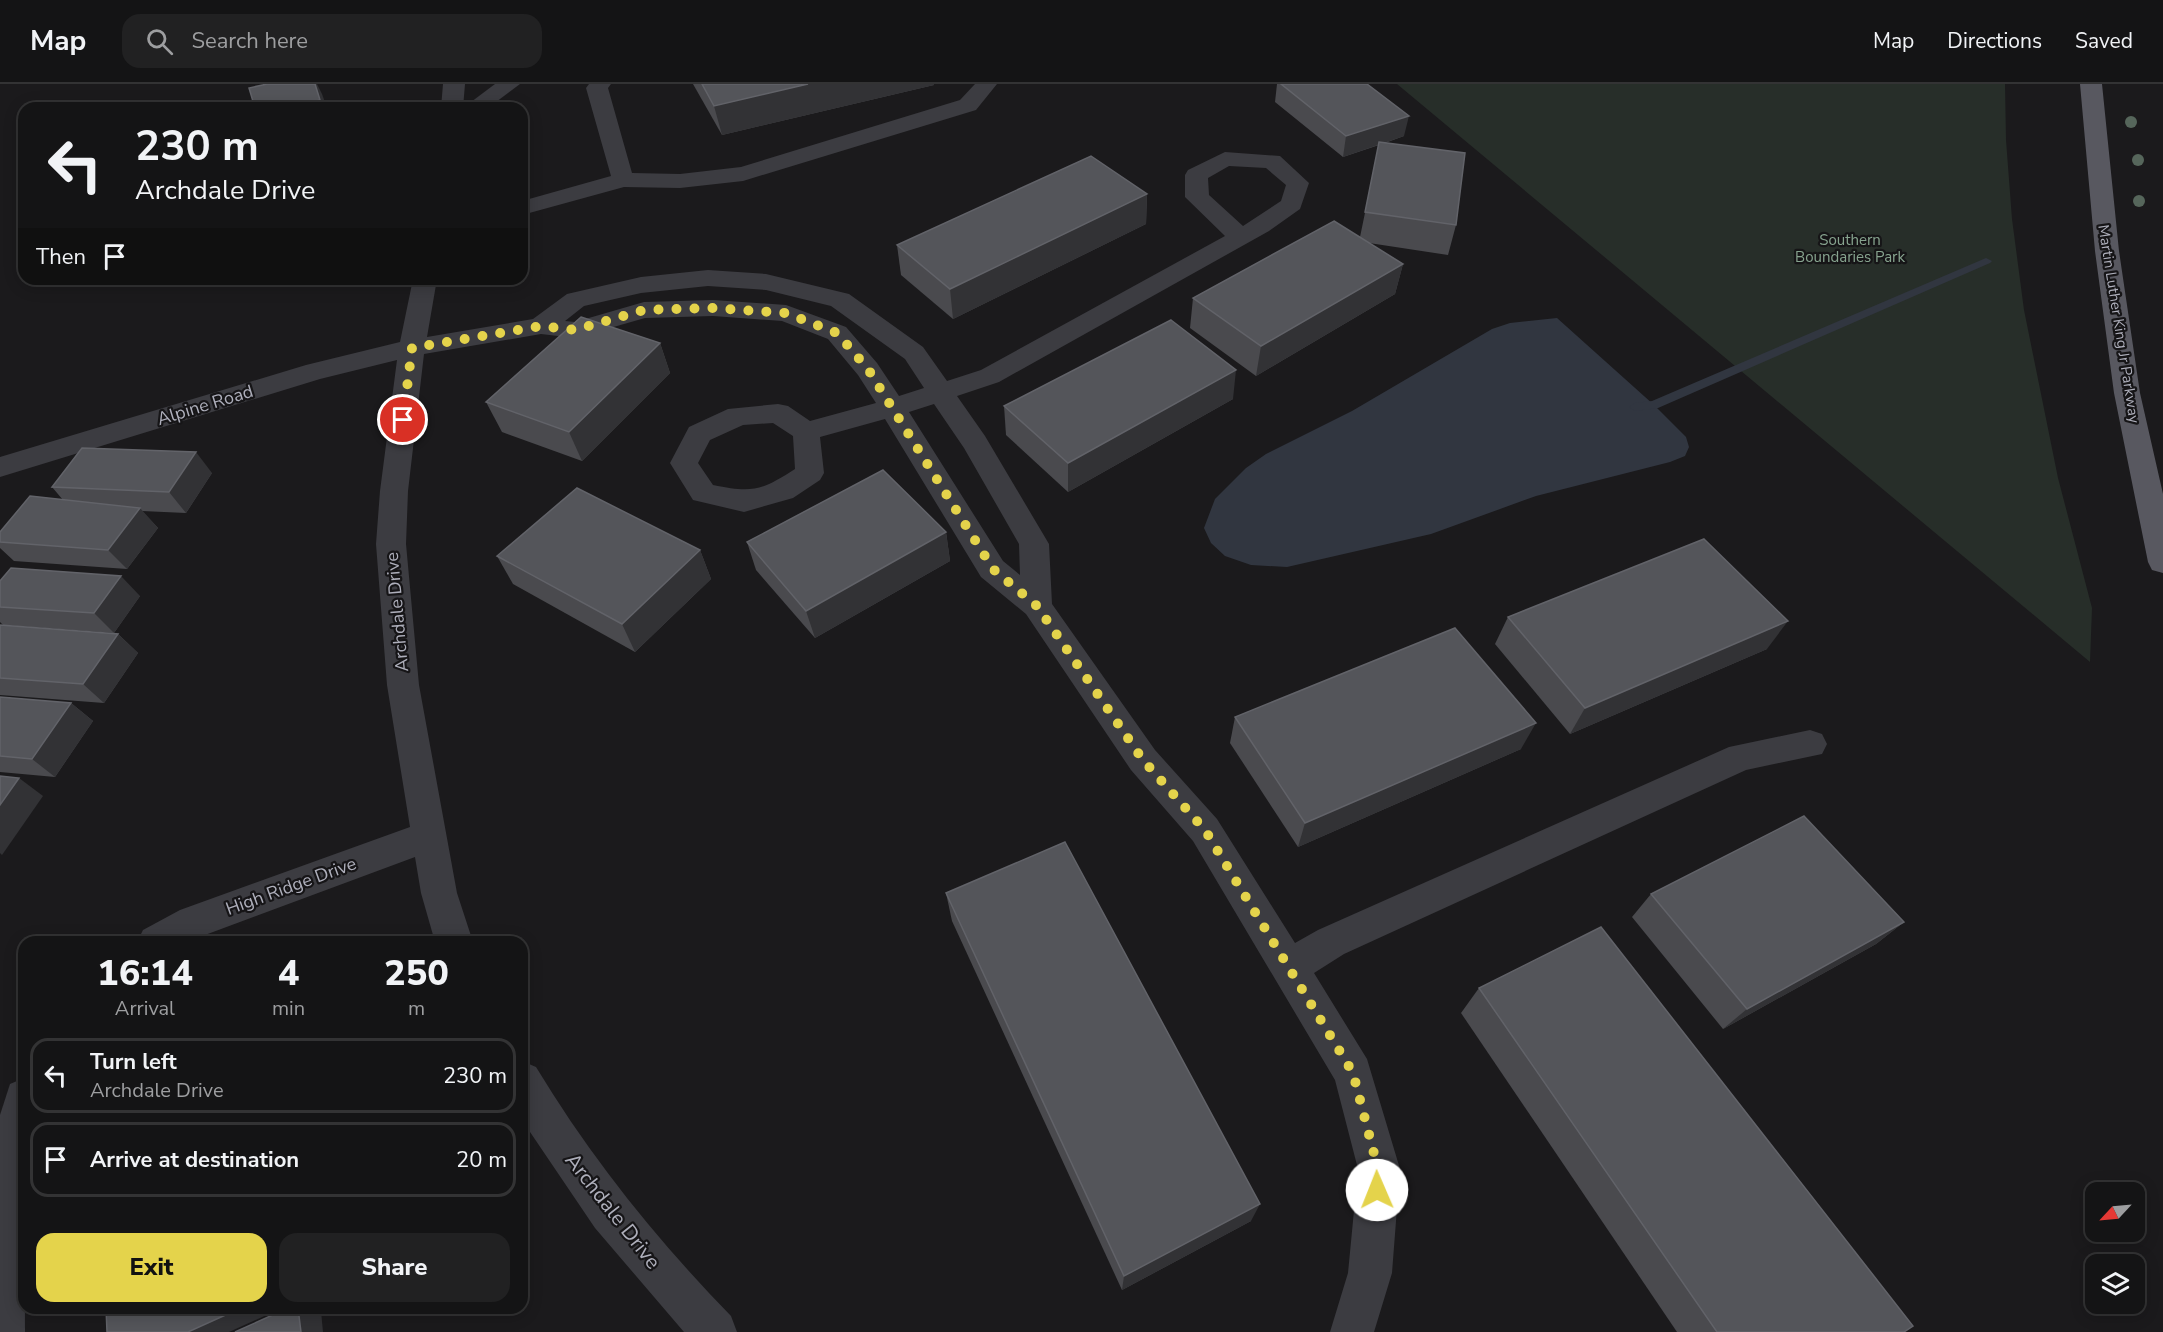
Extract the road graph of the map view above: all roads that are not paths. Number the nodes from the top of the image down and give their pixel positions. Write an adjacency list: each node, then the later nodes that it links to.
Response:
1 (454, 84): 6 (street)
2 (509, 84): 7 (street)
3 (986, 84): 8 (street)
4 (2091, 84): 18 (main road, Martin Luther King Jr Parkway)
5 (598, 86): 8 (street)
6 (452, 102)
7 (483, 102)
8 (623, 180): 9 (street)
9 (528, 206)
10 (1240, 237): 14 (street)
11 (424, 285): 13 (street, Archdale Drive)
12 (541, 326): 13 (street, Alpine Road); 14 (street); 15 (street)
13 (412, 348): 17 (street, Alpine Road); 21 (street, Archdale Drive)
14 (940, 393): 15 (street); 19 (street)
15 (892, 408): 16 (street); 19 (street)
16 (806, 432)
17 (0, 466)
18 (2163, 562)
19 (1037, 606): 24 (street)
20 (1810, 744): 24 (street)
21 (429, 836): 22 (street, High Ridge Drive); 23 (street, Archdale Drive)
22 (167, 936)
23 (452, 936)
24 (1289, 968): 29 (street)
25 (528, 1092): 28 (street, Archdale Drive)
26 (18, 1126): 27 (street)
27 (3, 1332)
28 (715, 1332)
29 (1352, 1332)

